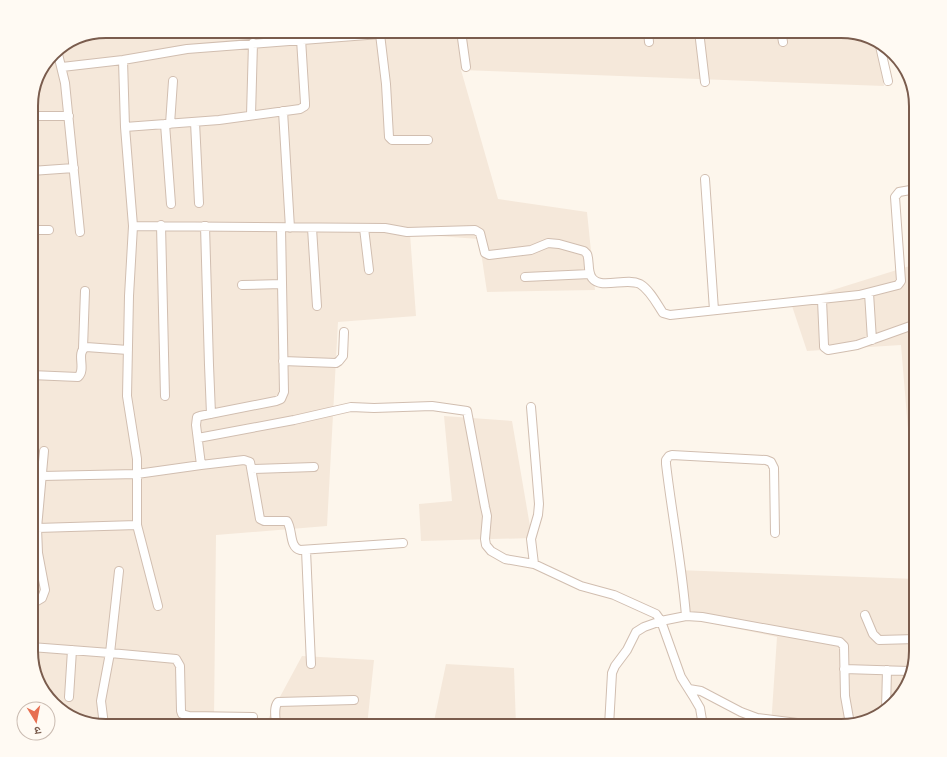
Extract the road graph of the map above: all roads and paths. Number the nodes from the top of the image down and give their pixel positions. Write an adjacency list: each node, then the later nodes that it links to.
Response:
1 (317, 38): 7 (street)
2 (380, 38): 26 (street)
3 (462, 38): 15 (street)
4 (649, 38): 8 (street)
5 (699, 38): 18 (street)
6 (782, 38): 9 (street)
7 (301, 39): 10 (street); 19 (street)
8 (649, 42)
9 (782, 42)
10 (253, 43): 13 (street); 20 (street)
11 (881, 52): 17 (street)
12 (59, 57): 14 (street)
13 (123, 60): 14 (street); 25 (street)
14 (62, 67): 22 (street)
15 (466, 67)
16 (173, 80): 24 (street)
17 (888, 81)
18 (706, 82)
19 (283, 111): 20 (street); 37 (street)
20 (251, 115): 23 (street)
21 (38, 116): 22 (street)
22 (69, 116): 27 (street)
23 (195, 122): 24 (street); 31 (street)
24 (167, 124): 25 (street); 32 (street)
25 (125, 127): 33 (street)
26 (428, 140)
27 (74, 168): 28 (street); 42 (street)
28 (38, 171)
29 (704, 179): 52 (street)
30 (909, 190): 49 (street)
31 (199, 203)
32 (171, 204)
33 (133, 226): 34 (street); 57 (street)
34 (161, 226): 35 (street); 60 (street)
35 (205, 226): 36 (street); 62 (street)
36 (281, 228): 37 (street); 46 (street)
37 (290, 228): 38 (street)
38 (312, 228): 39 (street); 51 (street)
39 (364, 228): 43 (street); 44 (street)
40 (38, 230): 41 (street)
41 (49, 230)
42 (80, 232)
43 (369, 270)
44 (590, 274): 45 (street); 52 (street)
45 (525, 276)
46 (282, 284): 47 (street); 58 (street)
47 (242, 285)
48 (85, 291): 56 (street)
49 (869, 293): 50 (street); 55 (street)
50 (822, 300): 52 (street); 55 (street)
51 (317, 306)
52 (714, 310)
53 (909, 327): 55 (street)
54 (344, 332): 58 (street)
55 (872, 340)
56 (83, 348): 57 (street); 59 (street)
57 (128, 350): 68 (street)
58 (283, 361): 62 (street)
59 (38, 375)
60 (165, 396)
61 (531, 407): 77 (street)
62 (211, 414): 63 (street)
63 (198, 438): 65 (street); 77 (street)
64 (44, 451): 69 (street)
65 (201, 465): 67 (street); 68 (street)
66 (314, 467): 67 (street)
67 (252, 469): 75 (street)
68 (137, 474): 69 (street); 71 (street)
69 (42, 476): 70 (street)
70 (38, 518)
71 (137, 525): 72 (street); 80 (street)
72 (38, 528)
73 (775, 533): 82 (street)
74 (403, 543): 75 (street)
75 (306, 550): 88 (street)
76 (38, 564): 79 (street)
77 (534, 564): 83 (street)
78 (119, 571): 87 (street)
79 (38, 600)
80 (158, 606)
81 (865, 614): 84 (street)
82 (686, 616): 83 (street); 89 (street)
83 (661, 621): 92 (street); 100 (street)
84 (909, 639)
85 (38, 648): 86 (street)
86 (72, 650): 87 (street); 93 (street)
87 (110, 652): 96 (street); 98 (street)
88 (311, 664)
89 (844, 670): 90 (street); 97 (street)
90 (887, 670): 91 (street); 95 (street)
91 (906, 670)
92 (689, 689): 101 (street); 102 (street)
93 (69, 697)
94 (354, 700): 99 (street)
95 (886, 701)
96 (253, 717)
97 (849, 718)
98 (103, 719)
99 (276, 719)
100 (609, 719)
101 (702, 719)
102 (766, 719)

